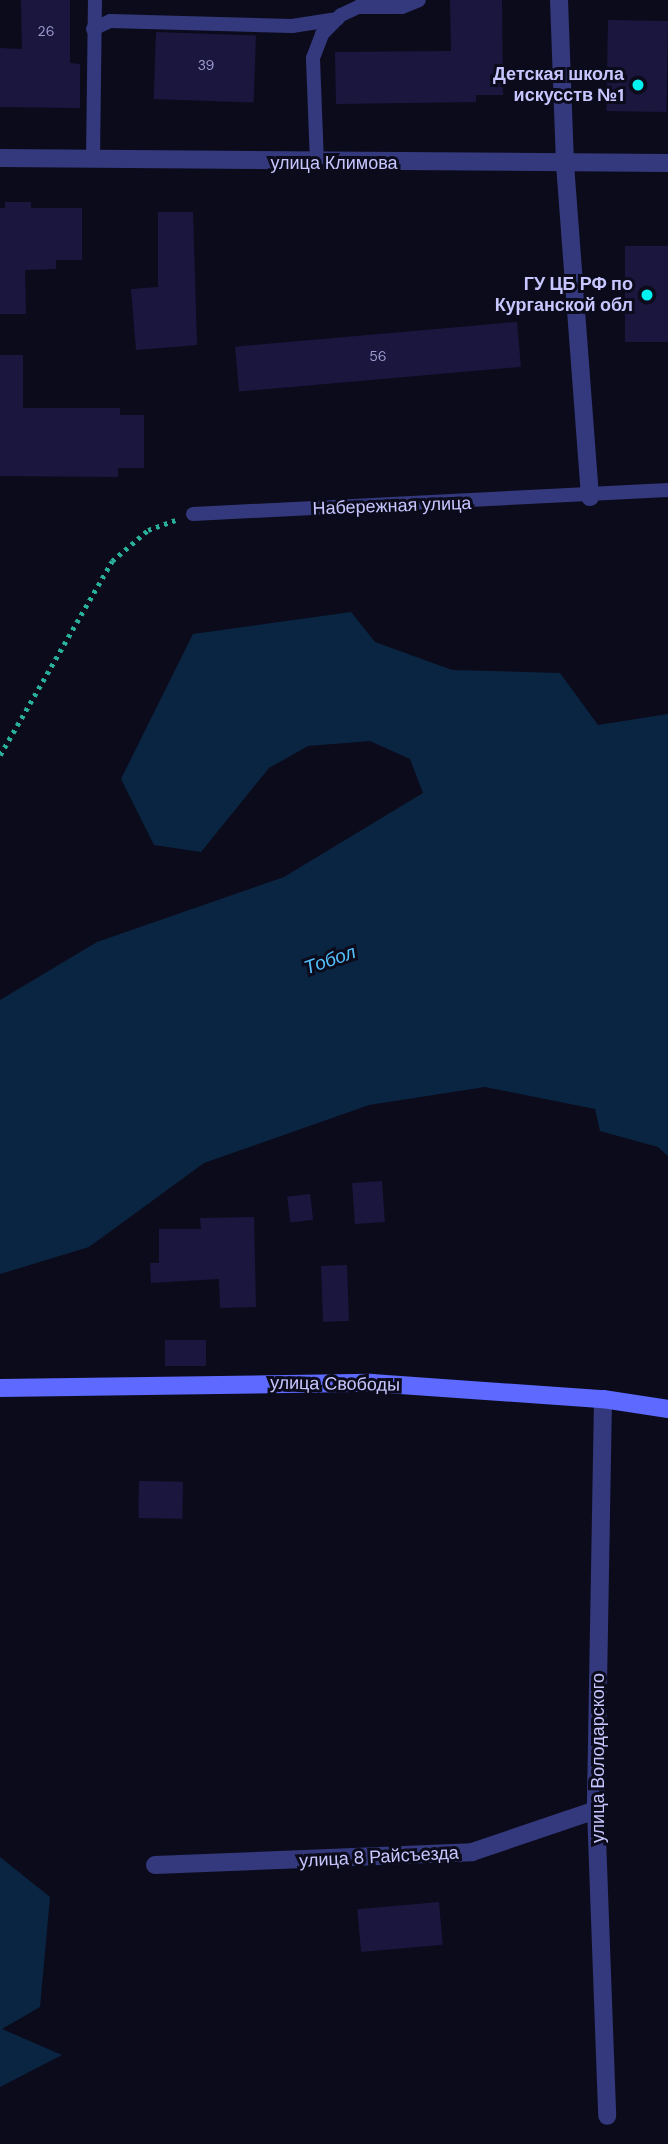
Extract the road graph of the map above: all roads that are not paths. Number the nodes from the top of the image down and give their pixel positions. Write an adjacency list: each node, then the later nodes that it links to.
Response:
1 (95, 0): 5 (lane)
2 (419, 0): 4 (lane)
3 (559, 0): 10 (street)
4 (337, 19): 5 (lane); 8 (lane)
5 (93, 29): 7 (lane)
6 (0, 158): 7 (street, улица Климова)
7 (93, 160): 8 (street, улица Климова)
8 (317, 163): 10 (street, улица Климова)
9 (668, 163): 10 (street, улица Климова)
10 (565, 164): 12 (street)
11 (668, 490): 12 (lane, Набережная улица)
12 (590, 497): 13 (lane, Набережная улица)
13 (193, 514)
14 (0, 1388): 15 (street, улица Свободы)
15 (603, 1399): 16 (street, улица Свободы); 17 (street, улица Володарского)
16 (668, 1409)
17 (596, 1811): 18 (street, улица 8 Райсъезда); 19 (street, улица Володарского)
18 (155, 1865)
19 (607, 2116)

